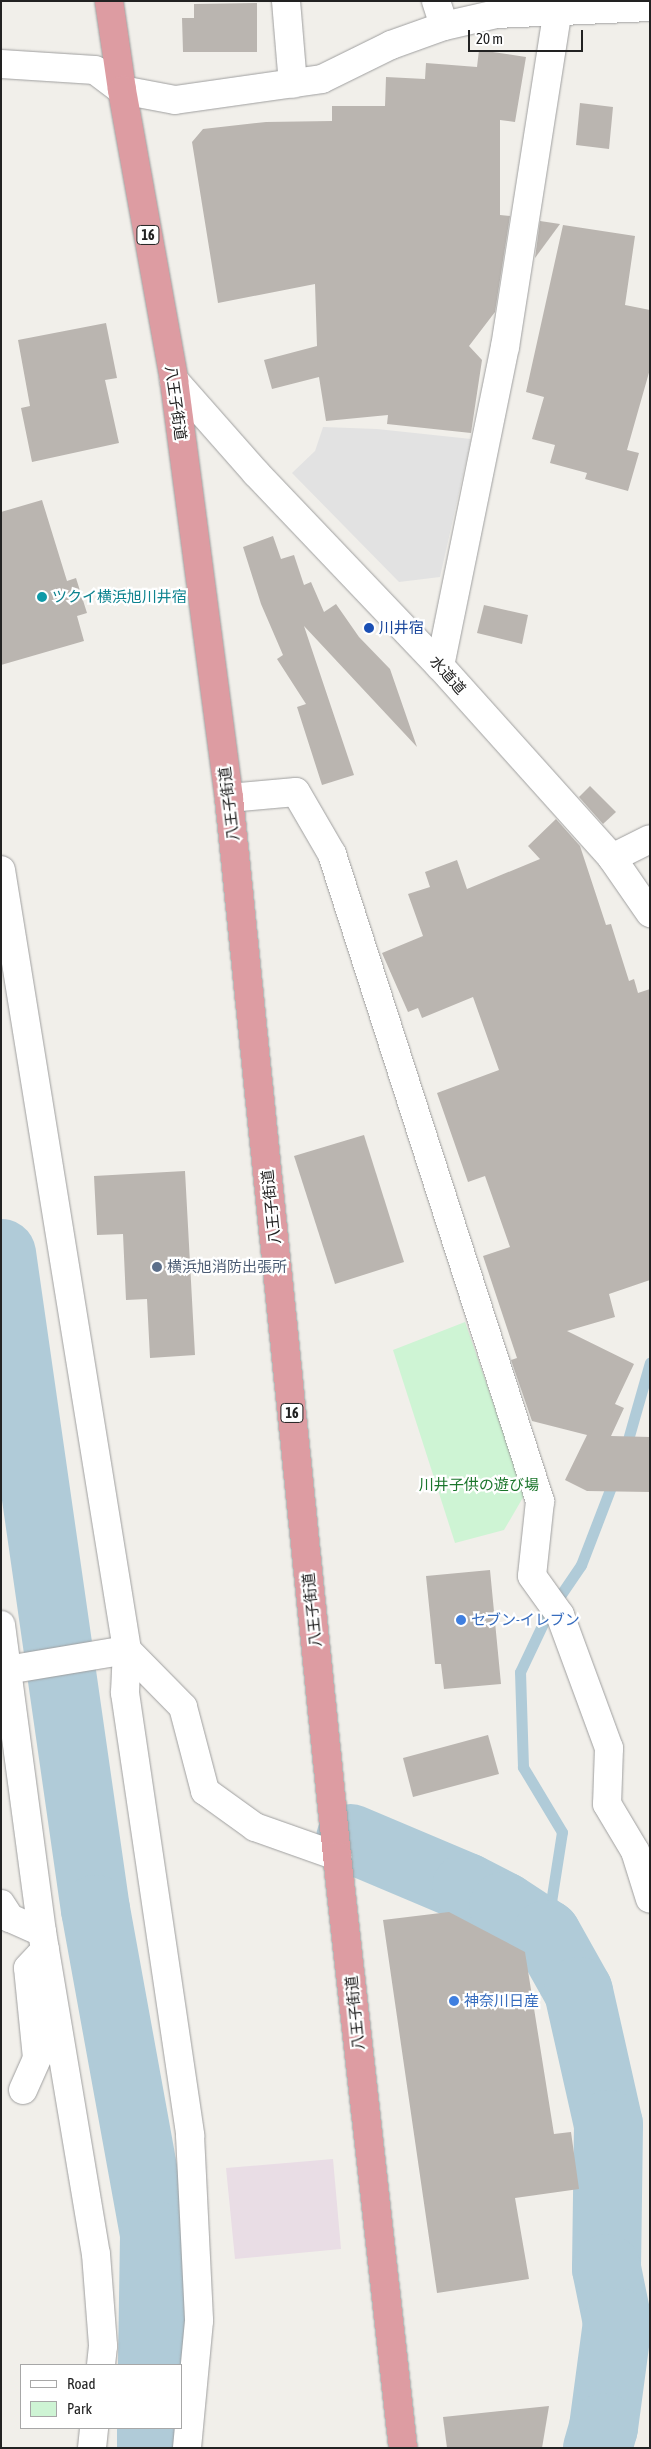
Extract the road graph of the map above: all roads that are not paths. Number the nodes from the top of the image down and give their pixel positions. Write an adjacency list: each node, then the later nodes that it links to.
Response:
1 (109, 1): 8 (highway, 八王子街道 / 16)
2 (286, 1): 7 (street)
3 (558, 7): 4 (street); 5 (street); 10 (street)
4 (650, 7)
5 (440, 14): 7 (street)
6 (1, 64): 8 (street)
7 (293, 84): 8 (street)
8 (122, 90): 9 (highway, 八王子街道 / 16)
9 (174, 380): 10 (street, 水道道); 11 (highway, 八王子街道 / 16)
10 (440, 666): 13 (street, 水道道)
11 (229, 798): 19 (highway, 八王子街道 / 16); 20 (street)
12 (650, 839): 13 (street)
13 (612, 858): 15 (street, 水道道)
14 (1, 870): 17 (street)
15 (650, 913)
16 (1, 1625): 18 (street)
17 (127, 1650): 18 (street); 19 (street); 27 (street)
18 (15, 1669): 22 (street)
19 (337, 1856): 28 (highway, 八王子街道 / 16)
20 (650, 1899)
21 (1, 1904): 22 (street)
22 (43, 1941): 23 (street); 24 (street)
23 (23, 2090)
24 (101, 2364)
25 (94, 2429): 26 (street)
26 (92, 2448)
27 (187, 2448)
28 (403, 2448)

